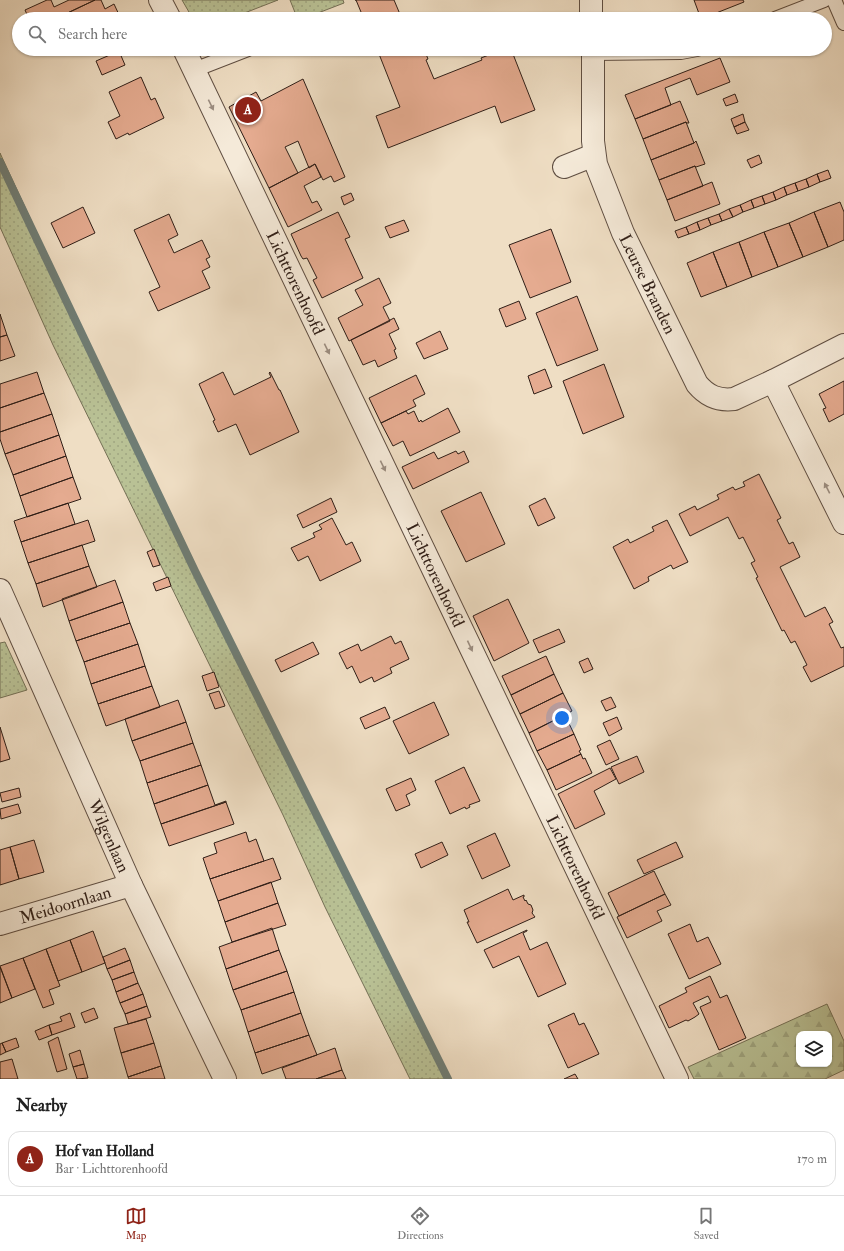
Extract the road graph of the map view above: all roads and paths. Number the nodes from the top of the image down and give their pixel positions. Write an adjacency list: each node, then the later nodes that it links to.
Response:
1 (160, 0): 5 (street)
2 (590, 0): 6 (street)
3 (824, 0): 7 (lane)
4 (834, 0): 8 (lane)
5 (166, 12)
6 (591, 12)
7 (793, 12)
8 (844, 23)
9 (187, 56): 12 (street, Lichttorenhoofd)
10 (230, 56): 12 (lane)
11 (593, 56): 13 (street, Leurse Branden)
12 (194, 70): 22 (street, Lichttorenhoofd, one-way to 22)
13 (594, 155): 14 (street); 16 (street, Leurse Branden)
14 (564, 167)
15 (844, 345): 16 (street)
16 (773, 381): 17 (street, one-way to 16)
17 (844, 523)
18 (0, 590): 19 (street, Wilgenlaan)
19 (131, 885): 20 (street, Meidoornlaan); 21 (street, Wilgenlaan)
20 (0, 924)
21 (225, 1079)
22 (677, 1079)

